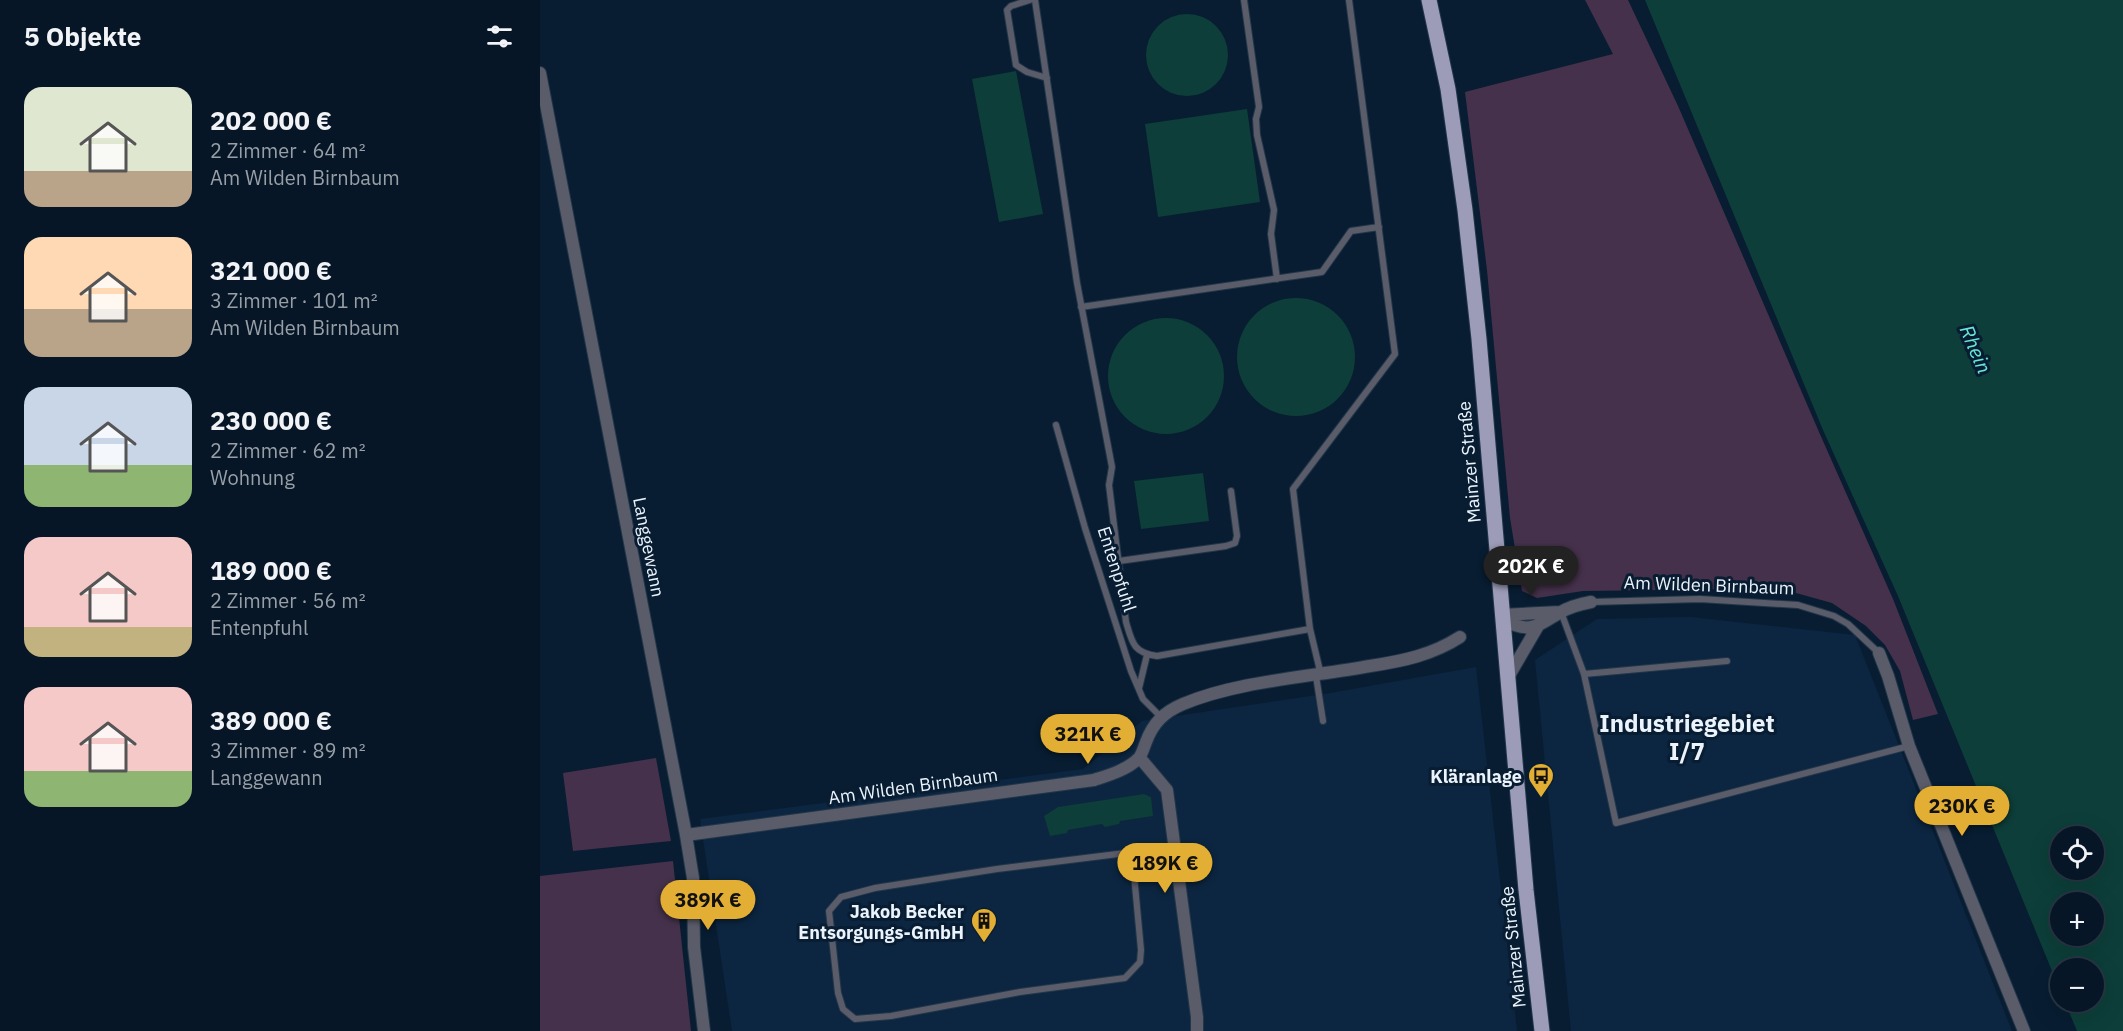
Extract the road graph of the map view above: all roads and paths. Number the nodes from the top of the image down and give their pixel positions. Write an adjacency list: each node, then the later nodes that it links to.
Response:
1 (1030, 0): 7 (lane)
2 (1035, 0): 7 (lane)
3 (1244, 0): 9 (lane)
4 (1349, 0): 8 (lane)
5 (1429, 0): 16 (main road, Mainzer Straße)
6 (540, 73): 31 (street, Langgewann)
7 (1047, 78): 10 (lane)
8 (1379, 227): 9 (lane); 18 (lane)
9 (1277, 279): 10 (lane)
10 (1081, 307): 13 (lane)
11 (1056, 425): 26 (lane, Entenpfuhl)
12 (1231, 491): 13 (lane)
13 (1119, 561): 21 (lane)
14 (1591, 602): 15 (street, Am Wilden Birnbaum); 20 (lane, Am Wilden Birnbaum)
15 (1560, 612): 16 (street, Am Wilden Birnbaum); 17 (street, Am Wilden Birnbaum); 23 (lane)
16 (1502, 617): 17 (street); 25 (main road, Mainzer Straße)
17 (1538, 626): 25 (street, Am Wilden Birnbaum)
18 (1310, 629): 21 (lane); 24 (lane)
19 (1460, 637): 24 (street)
20 (1879, 653): 29 (street)
21 (1147, 655): 26 (lane)
22 (1727, 661): 23 (lane)
23 (1584, 675): 29 (lane)
24 (1319, 676): 27 (street); 28 (lane)
25 (1507, 679): 36 (main road, Mainzer Straße)
26 (1138, 688): 27 (lane, Entenpfuhl)
27 (1160, 716): 30 (street)
28 (1323, 721)
29 (1909, 746): 37 (street)
30 (1140, 758): 31 (street, Am Wilden Birnbaum); 32 (street)
31 (686, 835): 34 (street, Langgewann)
32 (1174, 848): 33 (lane); 35 (street)
33 (1132, 853): 33 (lane)
34 (704, 1031)
35 (1197, 1031)
36 (1542, 1031)
37 (2024, 1031)

